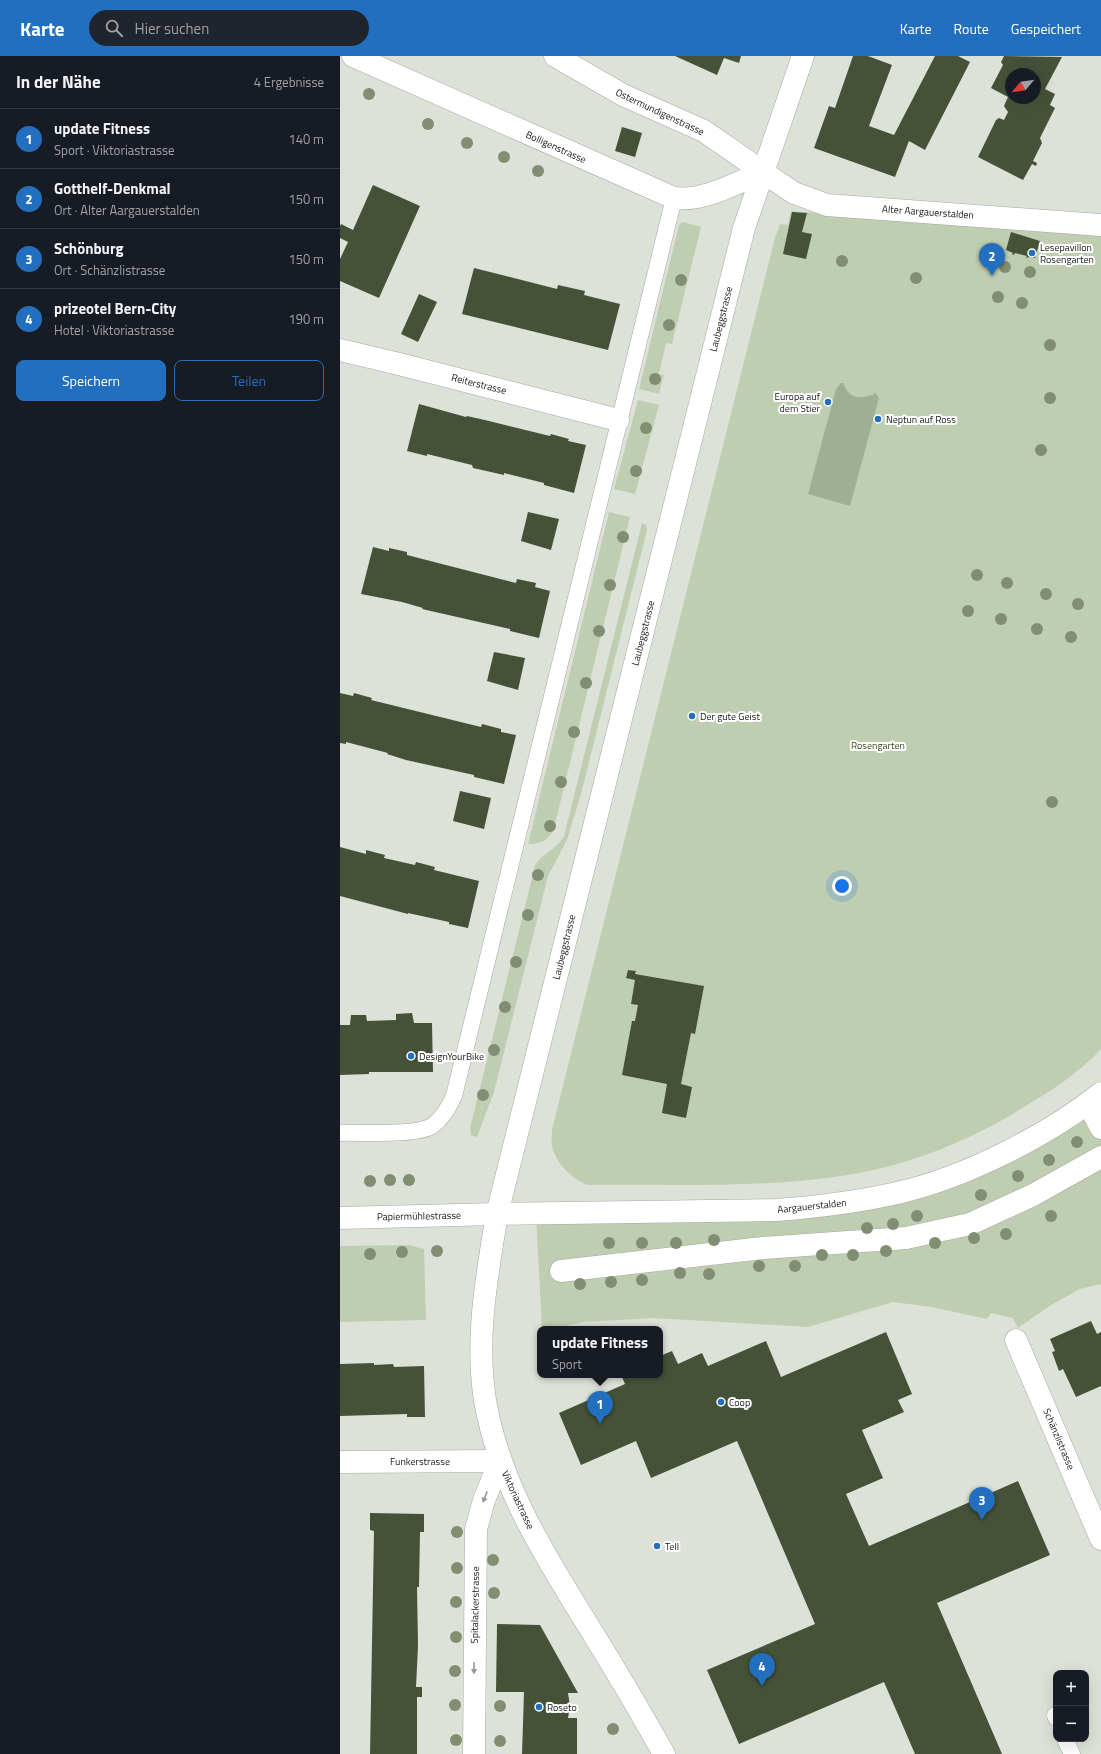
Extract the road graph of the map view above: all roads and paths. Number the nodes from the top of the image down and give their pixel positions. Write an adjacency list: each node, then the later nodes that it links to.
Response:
1 (353, 56): 5 (main road, Bolligenstrasse)
2 (555, 56): 4 (main road, Ostermundigenstrasse)
3 (803, 56): 4 (main road, Laubeggstrasse)
4 (763, 172): 5 (main road, Bolligenstrasse); 6 (main road, Alter Aargauerstalden); 13 (main road, Laubeggstrasse)
5 (674, 198): 8 (lane)
6 (1101, 225)
7 (340, 350): 8 (main road, Reiterstrasse)
8 (618, 420): 11 (lane)
9 (1094, 1098): 10 (main road); 13 (main road, Aargauerstalden)
10 (1101, 1128)
11 (340, 1133)
12 (1101, 1157): 15 (main road)
13 (497, 1214): 14 (main road, Papiermühlestrasse); 17 (main road, Viktoriastrasse)
14 (340, 1218)
15 (561, 1272)
16 (1016, 1340): 19 (main road, Schänzlistrasse)
17 (500, 1461): 18 (main road, Funkerstrasse); 21 (main road, Spitalackerstrasse, one-way to 21); 22 (main road, Viktoriastrasse)
18 (340, 1462)
19 (1101, 1539)
20 (1067, 1742): 23 (lane)
21 (474, 1754)
22 (664, 1754)
23 (1072, 1754)

